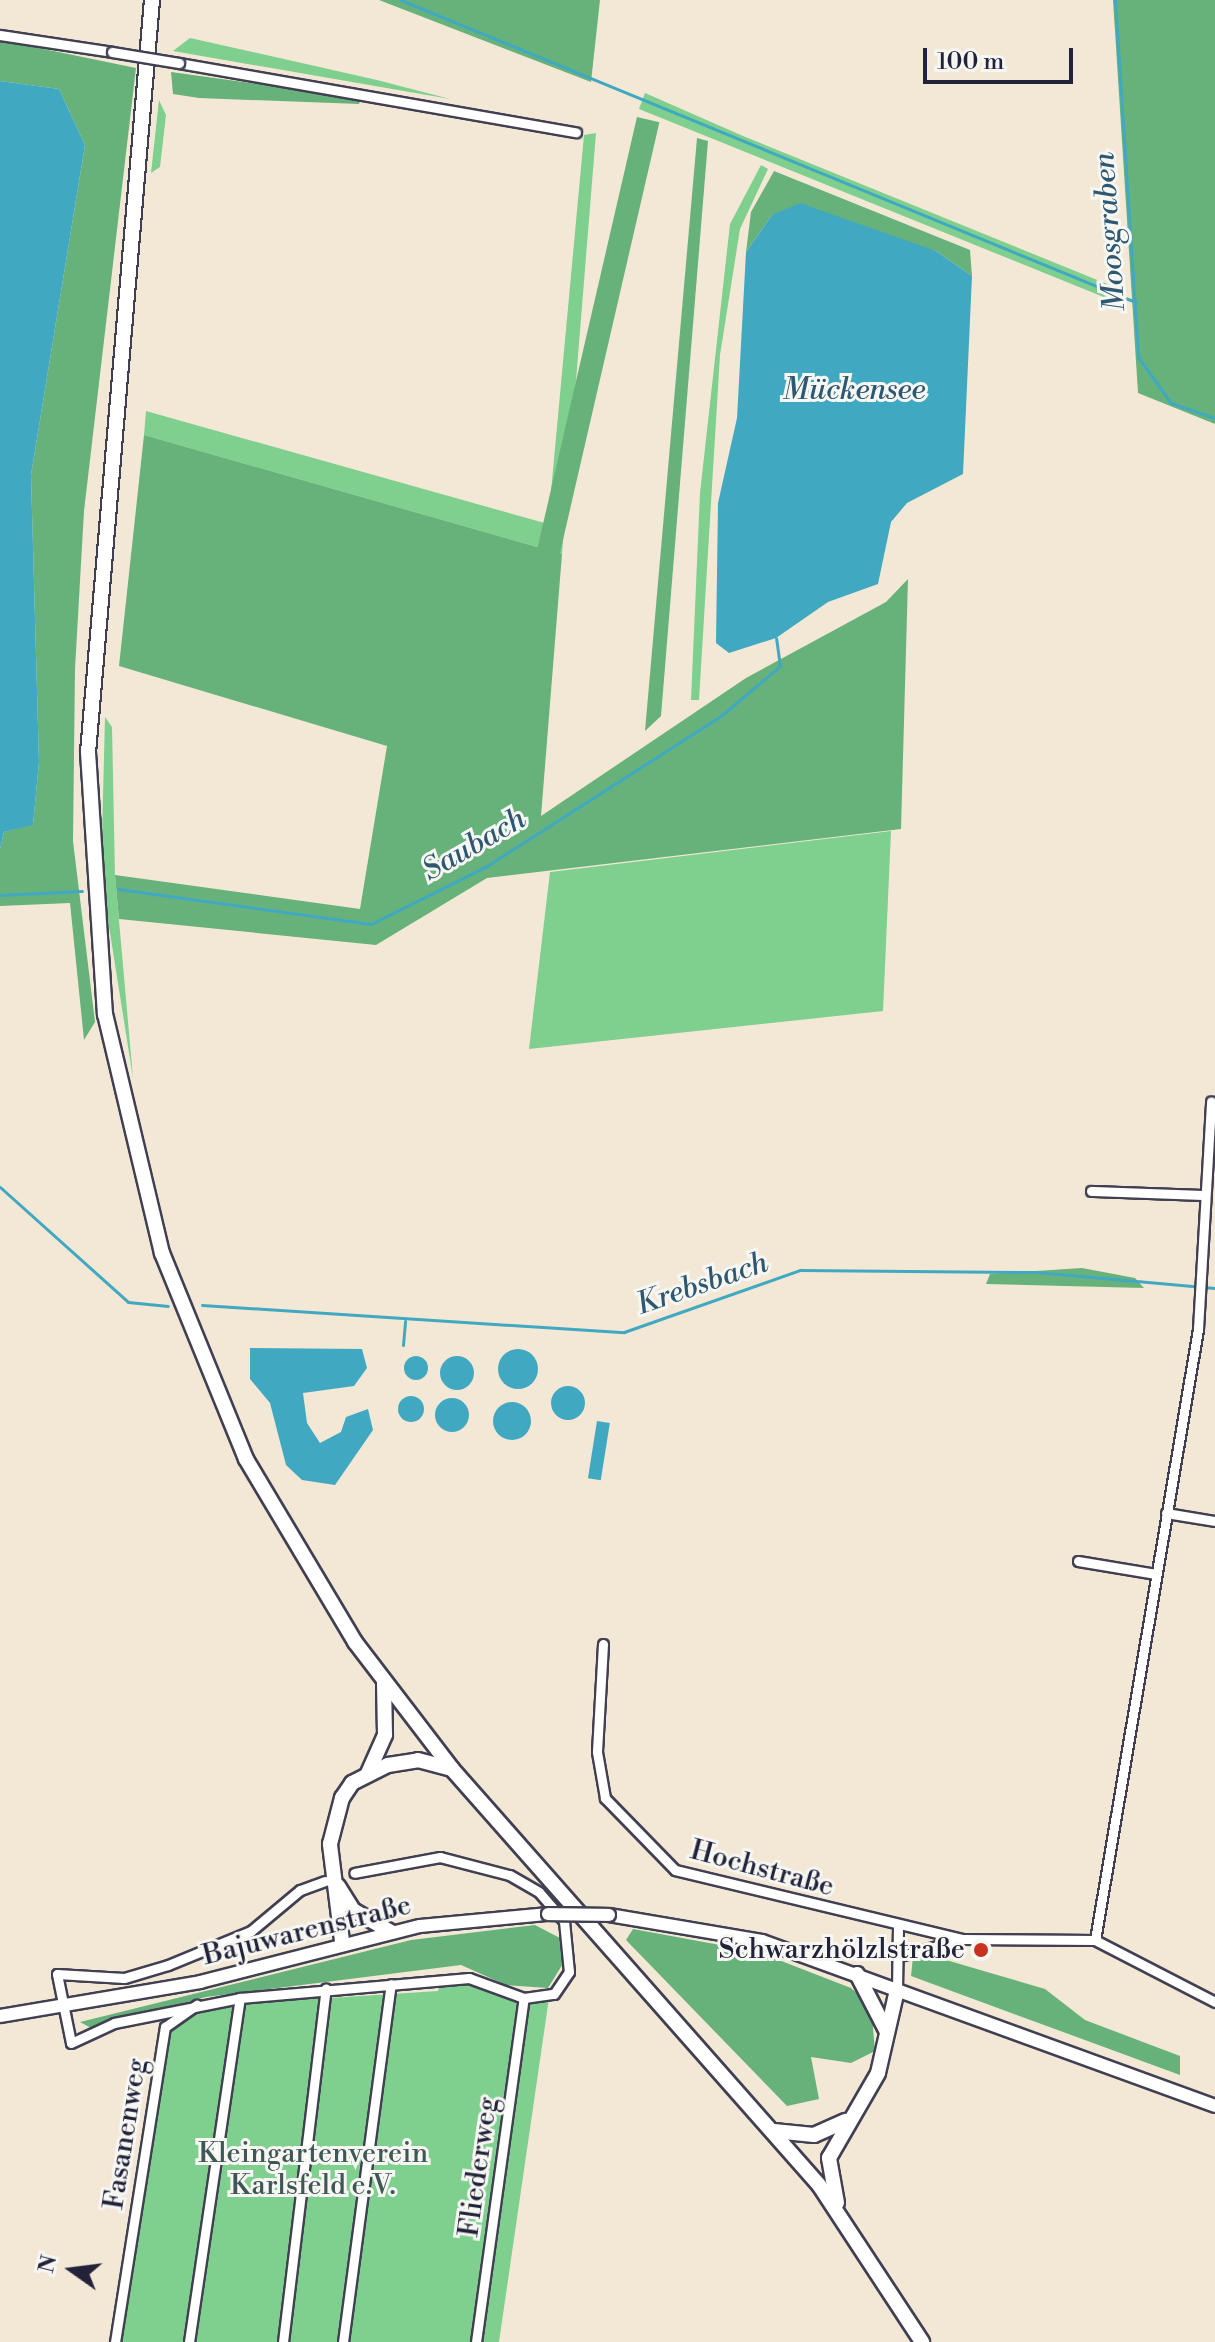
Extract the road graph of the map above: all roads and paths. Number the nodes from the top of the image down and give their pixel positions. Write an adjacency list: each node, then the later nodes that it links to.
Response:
1 (152, 0): 12 (highway)
2 (0, 35): 3 (street, bridge)
3 (576, 132)
4 (1211, 1101): 6 (street)
5 (1091, 1191): 6 (street)
6 (1205, 1195): 7 (street)
7 (1166, 1513): 8 (street); 10 (street)
8 (1215, 1521)
9 (1078, 1561): 10 (street)
10 (1156, 1574): 20 (street)
11 (603, 1644): 17 (street, Hochstraße)
12 (384, 1683): 13 (highway); 14 (highway)
13 (452, 1769): 14 (highway); 36 (highway)
14 (368, 1773): 16 (highway)
15 (354, 1873): 28 (street)
16 (330, 1882): 18 (highway); 21 (highway); 31 (street)
17 (898, 1926): 19 (street, Hochstraße); 22 (street)
18 (391, 1932): 21 (main road, Bajuwarenstraße); 23 (main road, Bajuwarenstraße, bridge)
19 (963, 1939): 20 (street, Hochstraße); 22 (street)
20 (1095, 1940): 29 (street, Hochstraße)
21 (342, 1941): 31 (main road, Bajuwarenstraße)
22 (900, 1956): 26 (street)
23 (857, 1974): 26 (main road, Bajuwarenstraße); 33 (highway)
24 (391, 1984): 25 (street, Bajuwarenstraße); 28 (street, Bajuwarenstraße); 41 (street)
25 (326, 1989): 27 (street, Bajuwarenstraße); 40 (street)
26 (897, 1990): 33 (highway); 34 (main road, Bajuwarenstraße)
27 (240, 1998): 30 (street, Bajuwarenstraße); 39 (street)
28 (524, 1998): 42 (street, Fliederweg)
29 (1213, 1998)
30 (197, 2005): 31 (street, Bajuwarenstraße); 38 (street, Fasanenweg)
31 (66, 2006): 32 (main road, Bajuwarenstraße)
32 (0, 2016)
33 (887, 2033): 35 (highway)
34 (1215, 2106)
35 (846, 2121): 36 (highway); 37 (highway)
36 (774, 2131): 37 (highway)
37 (839, 2211): 43 (highway)
38 (115, 2342)
39 (189, 2342)
40 (283, 2342)
41 (343, 2342)
42 (476, 2342)
43 (922, 2342)

